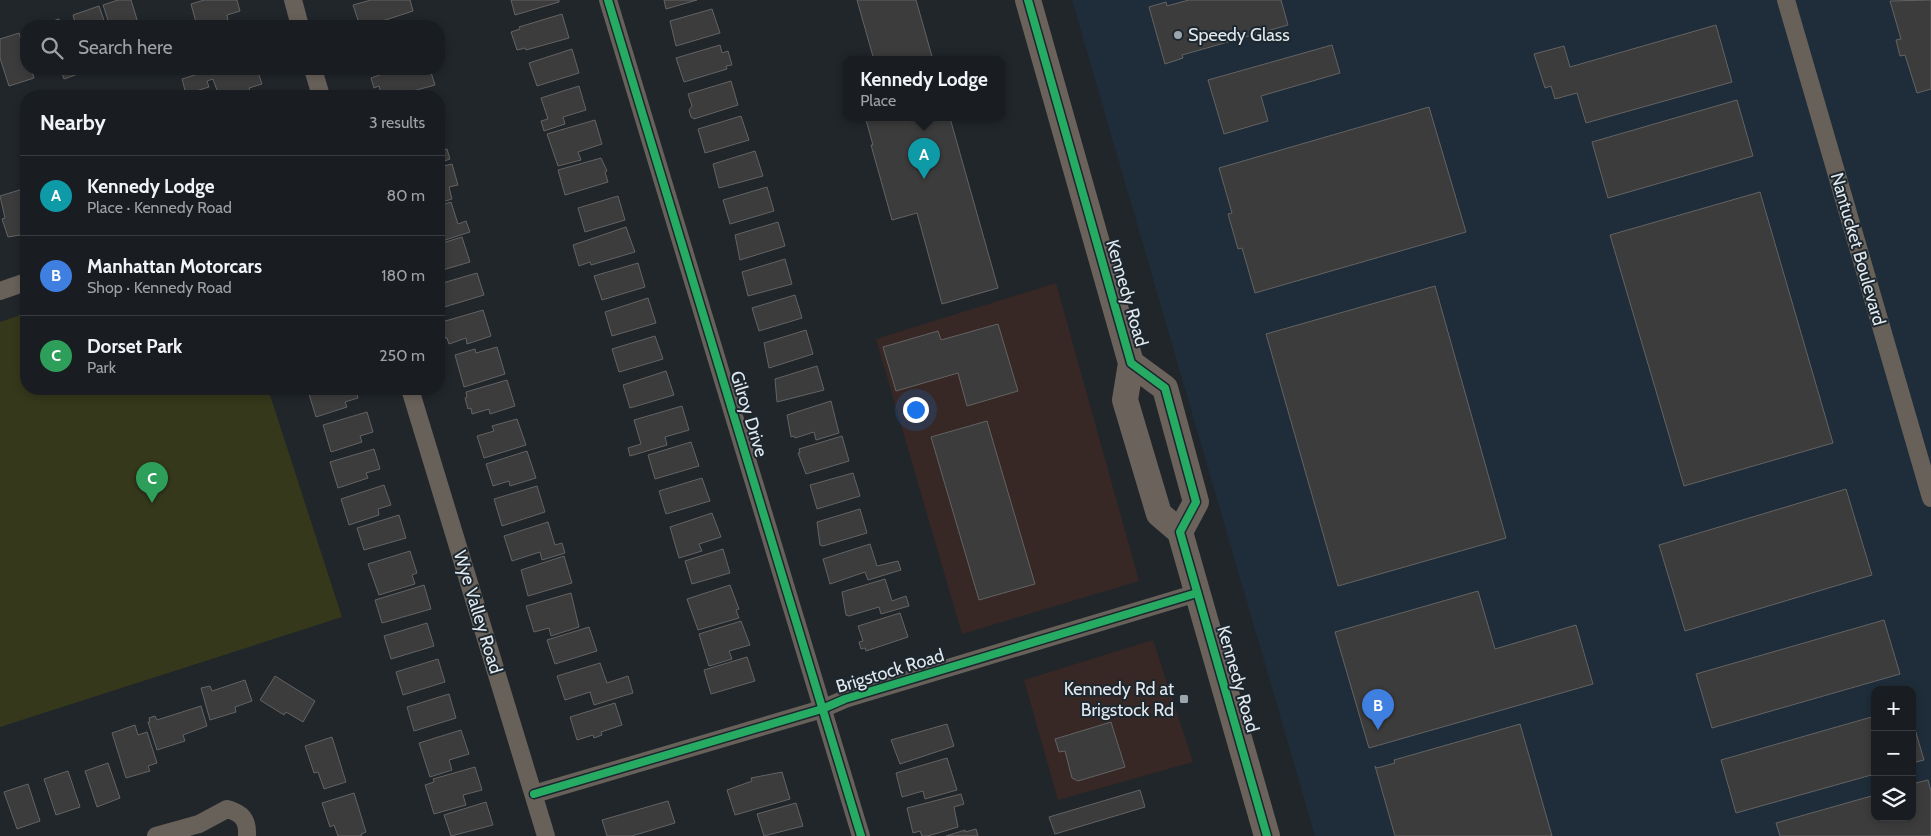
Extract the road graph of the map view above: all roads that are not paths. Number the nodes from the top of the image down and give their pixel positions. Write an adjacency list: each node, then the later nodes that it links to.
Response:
1 (292, 0): 5 (street)
2 (608, 0): 15 (street, Gilroy Drive)
3 (1028, 0): 10 (main road, Kennedy Road)
4 (1786, 0): 12 (street, Nantucket Boulevard)
5 (298, 20)
6 (315, 75): 7 (street)
7 (319, 90)
8 (20, 284): 9 (street)
9 (0, 291)
10 (1131, 363): 13 (main road, Kennedy Road); 13 (main road, Kennedy Road)
11 (412, 395): 16 (street, Wye Valley Road)
12 (1931, 498)
13 (1180, 532): 14 (main road, Kennedy Road)
14 (1197, 593): 15 (street, Brigstock Road); 21 (main road, Kennedy Road)
15 (822, 709): 16 (street, Brigstock Road); 20 (street, Gilroy Drive)
16 (534, 794): 19 (street, Wye Valley Road)
17 (156, 836): 18 (street)
18 (247, 836)
19 (546, 836)
20 (861, 836)
21 (1267, 836)

